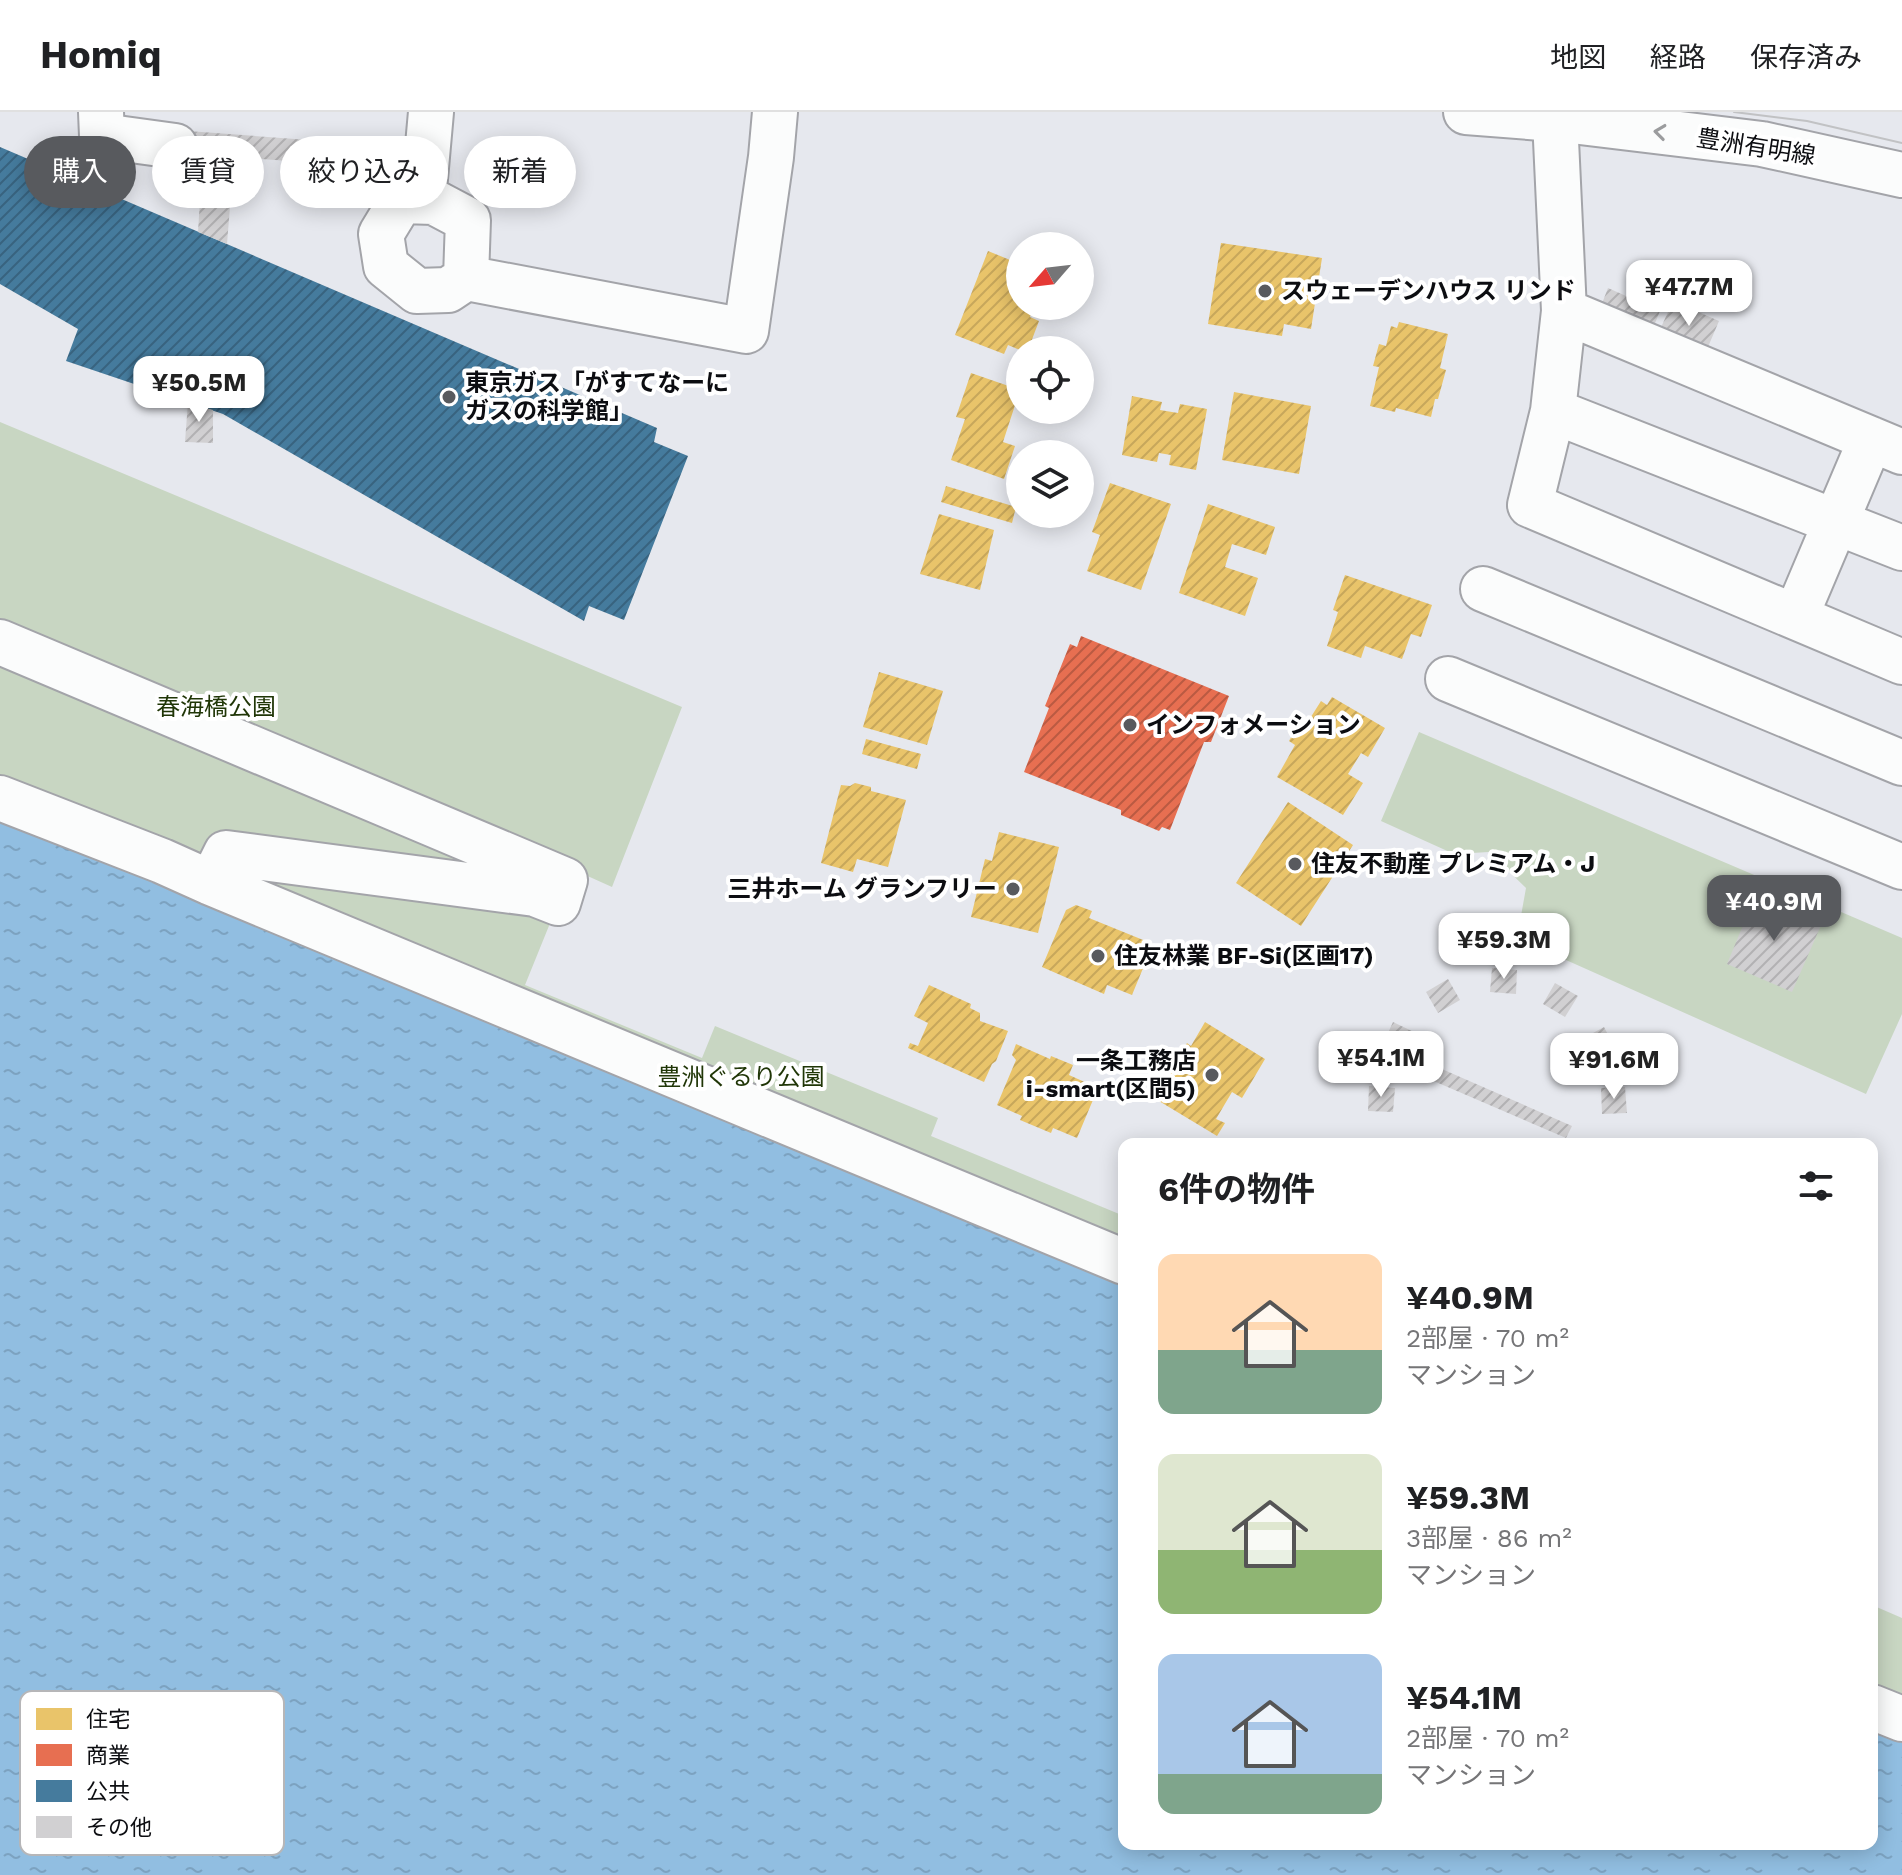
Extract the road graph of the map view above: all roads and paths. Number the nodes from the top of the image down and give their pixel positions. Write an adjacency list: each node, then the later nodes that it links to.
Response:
1 (101, 112): 7 (street)
2 (431, 112): 6 (street)
3 (775, 112): 11 (street)
4 (1466, 112): 5 (street, 豊洲有明線)
5 (1555, 119): 8 (street, 豊洲有明線, one-way to 5); 12 (street)
6 (429, 136)
7 (152, 143)
8 (1902, 175)
9 (397, 208): 11 (street)
10 (445, 208): 11 (street)
11 (466, 278)
12 (1564, 311): 13 (street); 14 (street)
13 (1553, 411): 15 (street); 18 (street)
14 (1886, 446): 15 (street)
15 (1836, 521): 16 (street); 18 (street)
16 (1902, 548)
17 (1483, 589): 22 (street)
18 (1796, 616): 20 (street)
19 (0, 642): 25 (street)
20 (1902, 662)
21 (1448, 679): 24 (street)
22 (1902, 763)
23 (0, 798): 25 (street)
24 (1902, 867)
25 (211, 883): 26 (street)
26 (1118, 1260)
27 (1878, 1709): 28 (street)
28 (1902, 1719)

